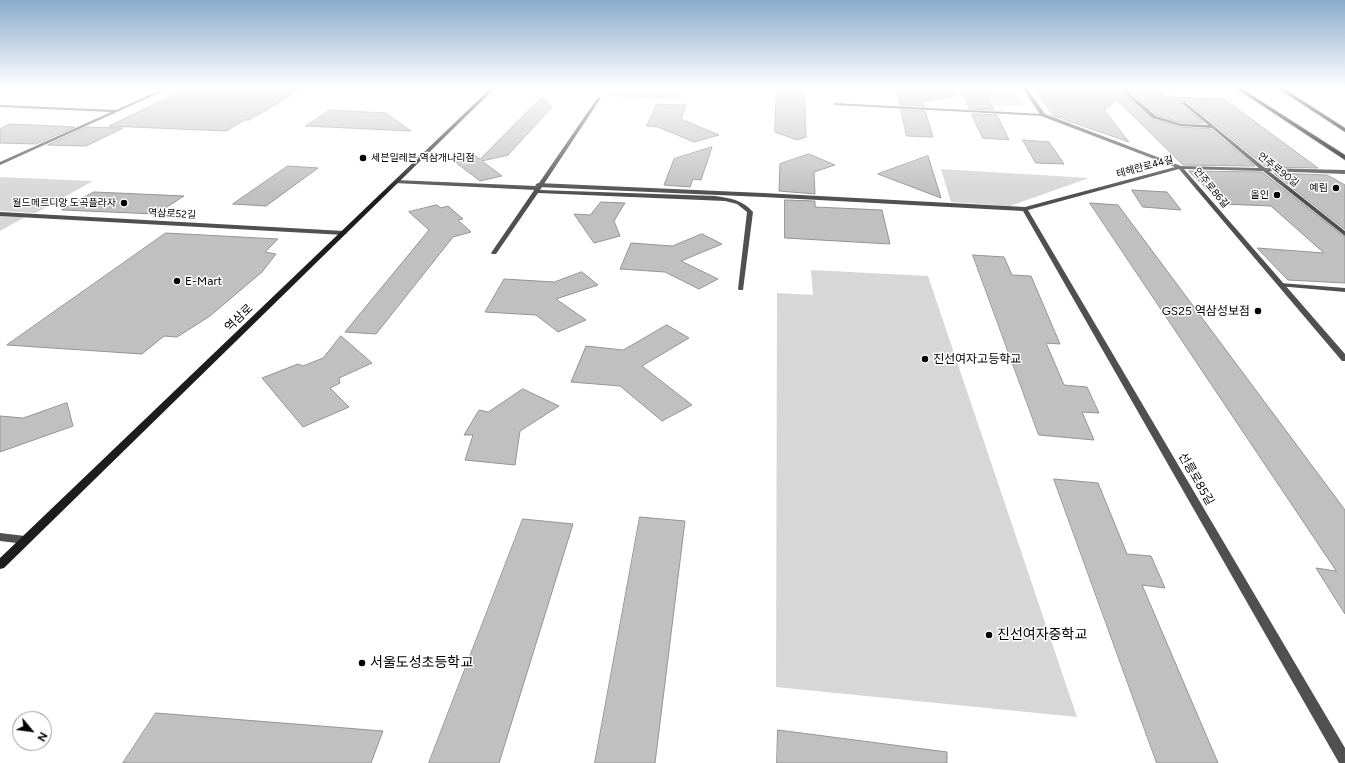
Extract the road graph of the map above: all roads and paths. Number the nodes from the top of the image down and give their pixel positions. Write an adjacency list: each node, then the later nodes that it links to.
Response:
1 (91, 123): 12 (street)
2 (457, 123): 16 (main road, 역삼로)
3 (582, 123): 17 (street)
4 (1063, 123): 13 (street, 언주로86길)
5 (1173, 123): 9 (street)
6 (1206, 123): 9 (street, 언주로90길)
7 (1291, 123): 11 (main road)
8 (1333, 123): 10 (main road)
9 (1211, 127): 14 (street, 언주로90길)
10 (1345, 130)
11 (1345, 158)
12 (0, 164)
13 (1180, 167): 14 (street, 테헤란로44길); 18 (street, 테헤란로44길); 23 (street, 언주로86길)
14 (1262, 168): 15 (street, 테헤란로44길); 21 (street, 언주로90길)
15 (1345, 172)
16 (396, 182): 17 (street); 20 (main road, 역삼로)
17 (536, 188): 18 (street, 테헤란로44길); 22 (street); 24 (street)
18 (1025, 210): 30 (street, 선릉로85길)
19 (0, 214): 20 (street, 역삼로52길)
20 (344, 233): 28 (main road, 역삼로)
21 (1345, 234)
22 (494, 252)
23 (1280, 285): 25 (street); 26 (street, 언주로86길)
24 (741, 289)
25 (1345, 290)
26 (1345, 359)
27 (0, 537): 28 (street)
28 (25, 540): 29 (main road, 역삼로)
29 (0, 565)
30 (1345, 761)

